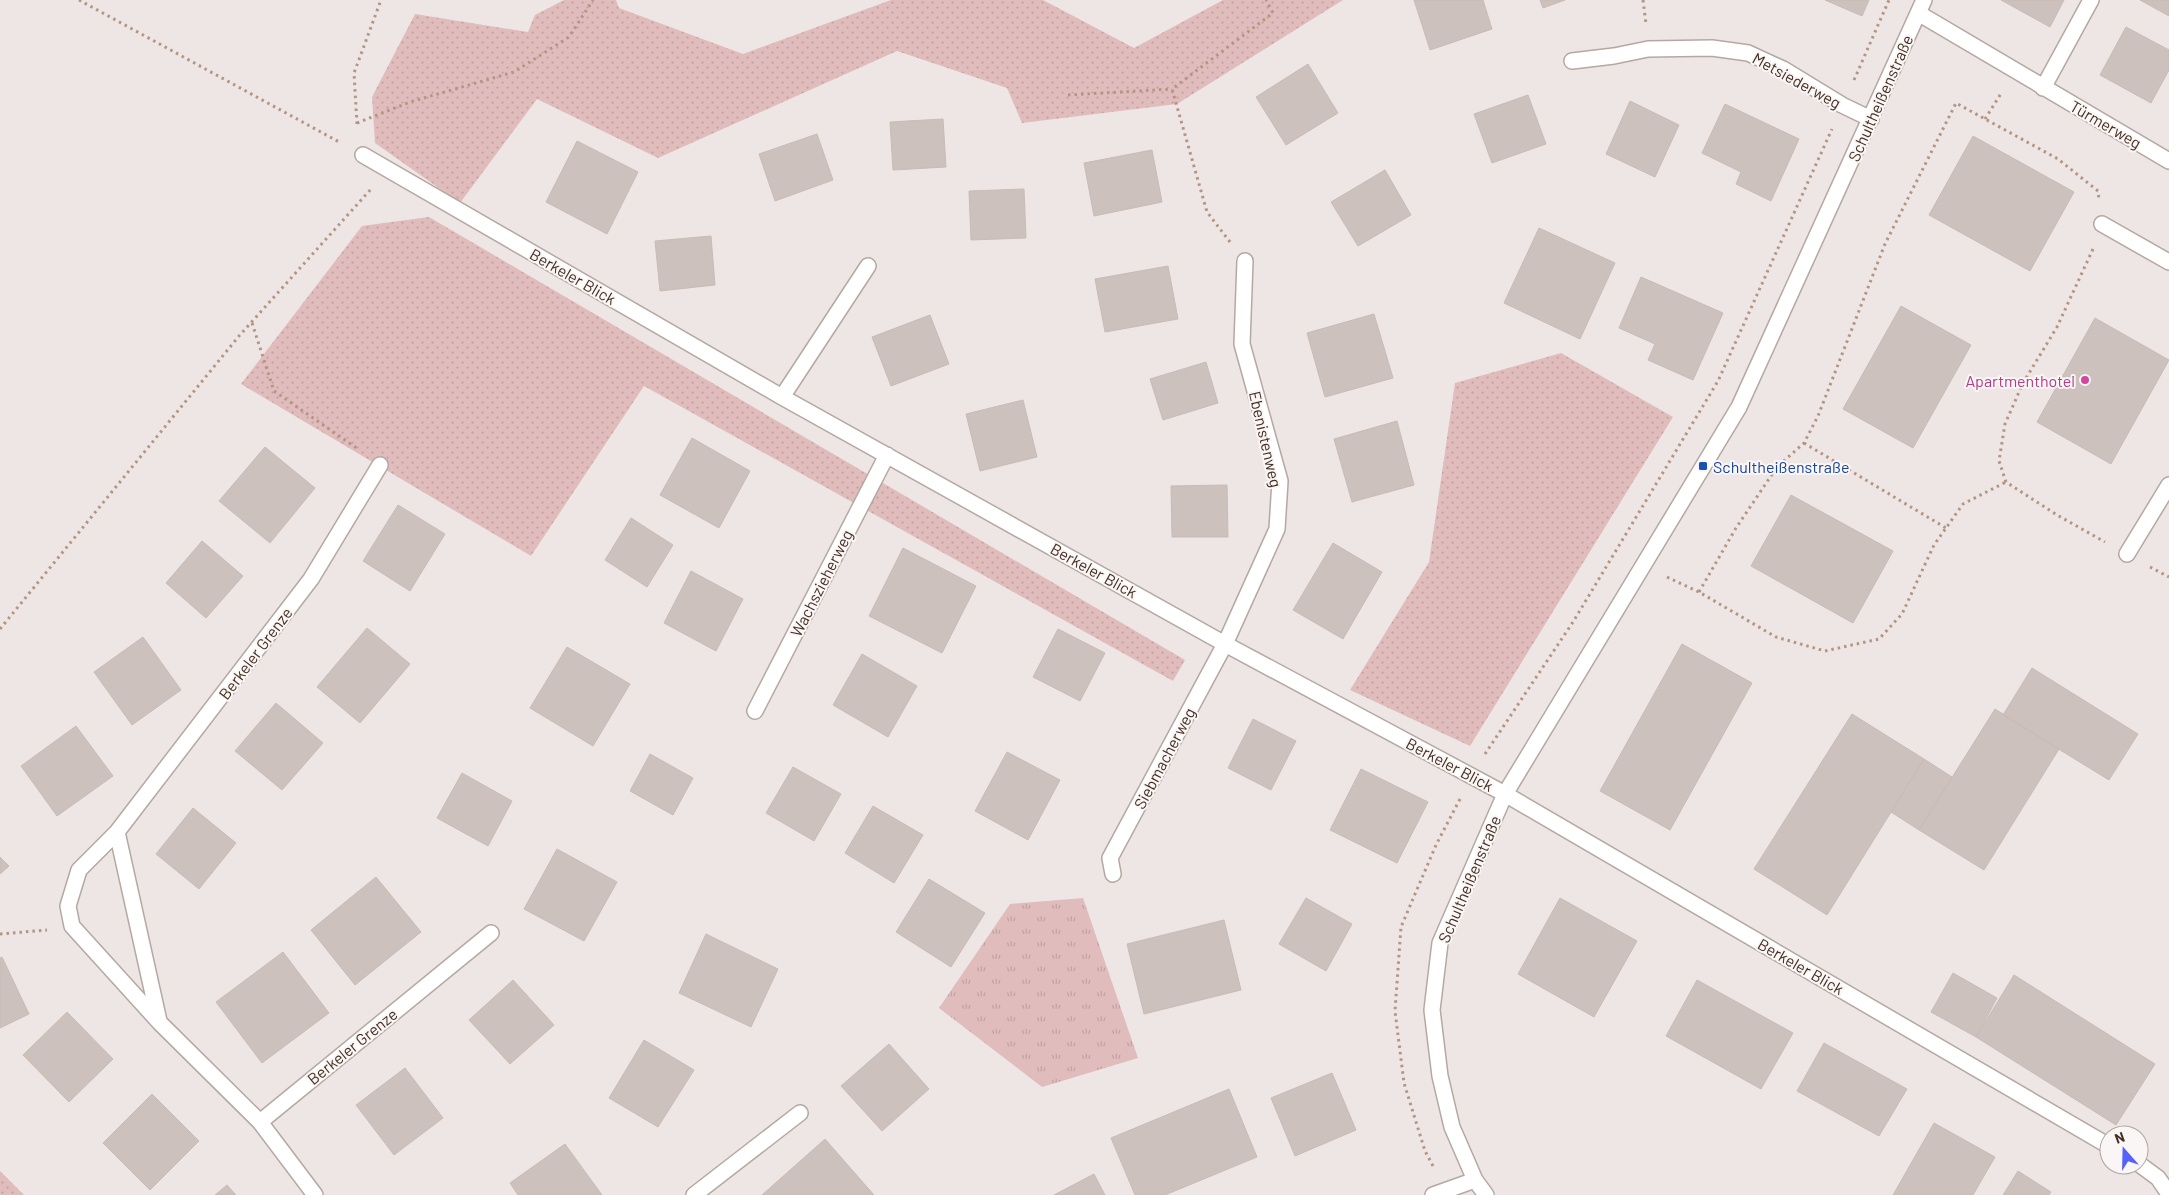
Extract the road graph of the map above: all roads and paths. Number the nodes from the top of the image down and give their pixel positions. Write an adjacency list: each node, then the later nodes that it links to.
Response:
1 (79, 0): 15 (path)
2 (381, 0): 14 (path)
3 (593, 0): 14 (path)
4 (1266, 0): 10 (path)
5 (1889, 0): 12 (path)
6 (2091, 0): 9 (street)
7 (1921, 7): 9 (street, Türmerweg); 13 (street, Schultheißenstraße)
8 (1572, 61): 12 (street, Metsiederweg)
9 (2043, 88): 16 (street, Türmerweg)
10 (1172, 89): 11 (path); 19 (path)
11 (1068, 96)
12 (1842, 105): 13 (street, Metsiederweg); 37 (path)
13 (1871, 119): 31 (street, Schultheißenstraße)
14 (357, 123): 15 (path)
15 (363, 155): 17 (street, Berkeler Blick)
16 (2169, 161)
17 (388, 170): 22 (path); 23 (street, Berkeler Blick)
18 (2102, 224): 20 (street); 24 (path); 27 (path)
19 (1245, 262): 35 (street, Ebenistenweg)
20 (2169, 262)
21 (868, 266): 23 (street)
22 (252, 322): 26 (path); 34 (path)
23 (782, 397): 25 (street, Berkeler Blick)
24 (1804, 443): 29 (path); 33 (path)
25 (887, 455): 35 (street, Berkeler Blick); 36 (street, Wachszieherweg)
26 (380, 465): 39 (street, Berkeler Grenze)
27 (2006, 482): 29 (path); 30 (path)
28 (2169, 484): 30 (street)
29 (1946, 528): 33 (path)
30 (2127, 554): 32 (path)
31 (1644, 567): 33 (path); 38 (street, Schultheißenstraße)
32 (2169, 577)
33 (1699, 592)
34 (0, 629)
35 (1225, 644): 37 (street, Berkeler Blick); 40 (street, Siebmacherweg)
36 (755, 711)
37 (1471, 776): 38 (street, Berkeler Blick)
38 (1505, 794): 47 (street, Berkeler Blick); 49 (street, Schultheißenstraße)
39 (117, 832): 41 (street, Berkeler Grenze); 44 (street)
40 (1113, 874)
41 (72, 926): 43 (path); 44 (street)
42 (491, 933): 46 (street, Berkeler Grenze)
43 (0, 934)
44 (160, 1023): 46 (street)
45 (800, 1113): 52 (street)
46 (260, 1122): 51 (street)
47 (2099, 1140)
48 (2149, 1171): 50 (street)
49 (1475, 1180): 53 (street); 54 (street, Schultheißenstraße)
50 (2169, 1194)
51 (314, 1195)
52 (694, 1195)
53 (1433, 1195)
54 (1486, 1195)

